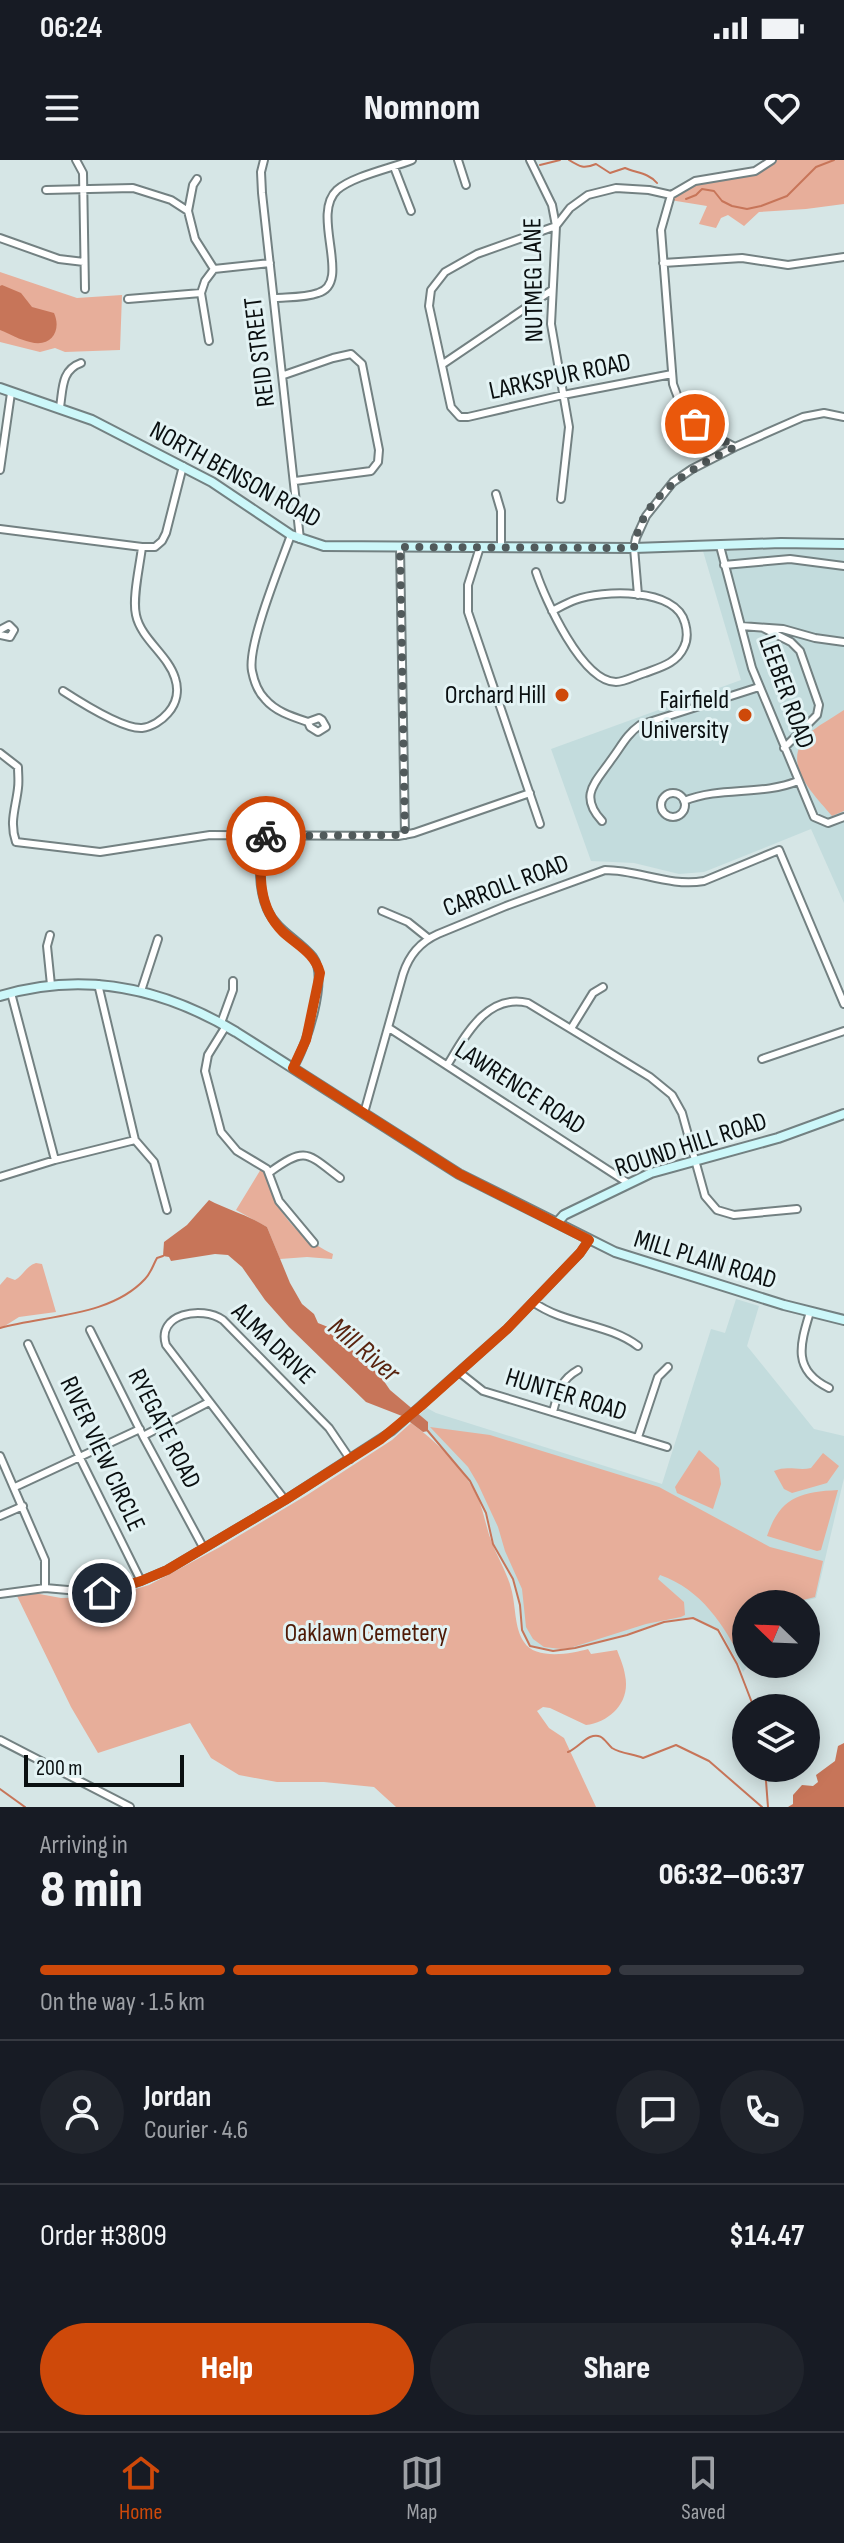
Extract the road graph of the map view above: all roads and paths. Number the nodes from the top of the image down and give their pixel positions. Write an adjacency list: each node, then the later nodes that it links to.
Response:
1 (76, 160): 10 (street)
2 (264, 160): 19 (street, REID STREET)
3 (412, 160): 7 (street)
4 (458, 160): 9 (street)
5 (530, 160): 15 (street, NUTMEG LANE)
6 (772, 160): 12 (street)
7 (394, 167): 14 (street); 25 (street)
8 (197, 179): 13 (street)
9 (466, 185)
10 (84, 188): 11 (street); 13 (street); 18 (street)
11 (46, 190)
12 (671, 195): 15 (street); 20 (street)
13 (188, 211): 21 (street)
14 (411, 211)
15 (556, 226): 23 (street, NUTMEG LANE); 29 (street)
16 (0, 238): 18 (street)
17 (844, 257): 20 (street)
18 (84, 262): 22 (street)
19 (270, 263): 21 (street); 25 (street, REID STREET)
20 (663, 263): 30 (street)
21 (214, 269): 24 (street)
22 (85, 289)
23 (552, 290): 29 (street); 34 (street, NUTMEG LANE)
24 (201, 293): 26 (street); 27 (street)
25 (275, 298): 31 (street, REID STREET)
26 (128, 299)
27 (209, 341)
28 (81, 363): 35 (street)
29 (443, 364): 34 (street, LARKSPUR ROAD)
30 (672, 374): 34 (street, LARKSPUR ROAD); 37 (street)
31 (284, 375): 40 (street, REID STREET); 40 (street)
32 (0, 388): 33 (main road, NORTH BENSON ROAD)
33 (11, 393): 35 (main road, NORTH BENSON ROAD); 39 (street)
34 (563, 395): 42 (street, NUTMEG LANE)
35 (60, 407): 38 (main road, NORTH BENSON ROAD)
36 (844, 417): 37 (street)
37 (735, 447): 51 (street)
38 (183, 466): 44 (main road, NORTH BENSON ROAD); 47 (street)
39 (0, 470)
40 (295, 481): 44 (street, REID STREET)
41 (496, 494): 50 (street)
42 (561, 499)
43 (0, 529): 47 (street)
44 (296, 537): 48 (main road, NORTH BENSON ROAD); 62 (street)
45 (844, 544): 46 (main road, NORTH BENSON ROAD)
46 (720, 546): 51 (main road, NORTH BENSON ROAD); 52 (street, LEEBER ROAD)
47 (142, 547): 61 (street)
48 (400, 547): 49 (main road, NORTH BENSON ROAD); 71 (street)
49 (480, 547): 50 (main road, NORTH BENSON ROAD); 66 (street)
50 (501, 547): 51 (main road, NORTH BENSON ROAD)
51 (634, 548): 55 (street)
52 (724, 565): 53 (street); 57 (street, LEEBER ROAD)
53 (844, 566)
54 (536, 572): 56 (street)
55 (638, 595): 56 (street); 56 (street)
56 (552, 611)
57 (741, 626): 58 (street); 60 (street, LEEBER ROAD)
58 (763, 628): 59 (street); 63 (street)
59 (844, 642)
60 (759, 687): 63 (street, LEEBER ROAD); 69 (street)
61 (63, 691)
62 (308, 722)
63 (784, 748): 65 (street, LEEBER ROAD)
64 (0, 753): 72 (street)
65 (798, 781): 67 (street); 68 (street, LEEBER ROAD)
66 (530, 793): 70 (street); 71 (street)
67 (684, 801)
68 (844, 817)
69 (602, 821)
70 (540, 824)
71 (405, 835): 72 (street)
72 (262, 836): 91 (street)
73 (382, 911): 75 (street)
74 (50, 935): 79 (street)
75 (428, 938): 84 (street, CARROLL ROAD); 87 (street, CARROLL ROAD)
76 (158, 939): 81 (street)
77 (233, 981): 85 (street)
78 (98, 984): 79 (main road, MILL PLAIN ROAD); 81 (main road, MILL PLAIN ROAD); 94 (street)
79 (51, 985): 82 (main road, MILL PLAIN ROAD)
80 (603, 987): 86 (street)
81 (141, 991): 85 (main road, MILL PLAIN ROAD)
82 (11, 993): 83 (main road, MILL PLAIN ROAD); 95 (street)
83 (0, 996)
84 (844, 1004)
85 (223, 1024): 91 (main road, MILL PLAIN ROAD); 97 (street)
86 (572, 1027): 90 (street); 96 (street)
87 (389, 1028): 90 (street, LAWRENCE ROAD); 92 (street, CARROLL ROAD)
88 (844, 1031): 89 (street)
89 (762, 1059)
90 (448, 1064): 100 (street, LAWRENCE ROAD)
91 (293, 1068): 92 (main road, MILL PLAIN ROAD)
92 (364, 1113): 103 (main road, MILL PLAIN ROAD)
93 (844, 1114): 96 (main road, ROUND HILL ROAD)
94 (135, 1140): 95 (street); 102 (street)
95 (55, 1160): 98 (street)
96 (694, 1162): 100 (main road, ROUND HILL ROAD); 101 (street)
97 (270, 1172): 99 (street); 105 (street)
98 (0, 1177)
99 (340, 1178)
100 (628, 1183): 103 (main road, ROUND HILL ROAD)
101 (797, 1209)
102 (167, 1210)
103 (557, 1223): 104 (main road, MILL PLAIN ROAD)
104 (589, 1240): 106 (street); 107 (main road, MILL PLAIN ROAD)
105 (314, 1243)
106 (533, 1302): 111 (street); 114 (street)
107 (810, 1312): 108 (main road, MILL PLAIN ROAD); 115 (street)
108 (844, 1320)
109 (90, 1330): 118 (street, RYEGATE ROAD)
110 (28, 1344): 122 (street, RIVER VIEW CIRCLE)
111 (638, 1346)
112 (668, 1367): 119 (street)
113 (578, 1370): 117 (street)
114 (459, 1372): 117 (street, HUNTER ROAD); 123 (street)
115 (829, 1388)
116 (209, 1402): 118 (street); 123 (street, ALMA DRIVE); 125 (street, ALMA DRIVE)
117 (553, 1412): 119 (street, HUNTER ROAD)
118 (141, 1432): 122 (street); 128 (street, RYEGATE ROAD)
119 (638, 1437): 120 (street, HUNTER ROAD)
120 (667, 1447)
121 (0, 1456): 124 (street)
122 (80, 1458): 124 (street); 129 (street, RIVER VIEW CIRCLE)
123 (350, 1459): 125 (street)
124 (15, 1487): 126 (street)
125 (285, 1500): 128 (street)
126 (23, 1506): 127 (street); 130 (street)
127 (0, 1516)
128 (203, 1547): 129 (street)
129 (141, 1581): 130 (street)
130 (45, 1588): 131 (street)
131 (0, 1594)
132 (0, 1740): 133 (street)
133 (130, 1807)

